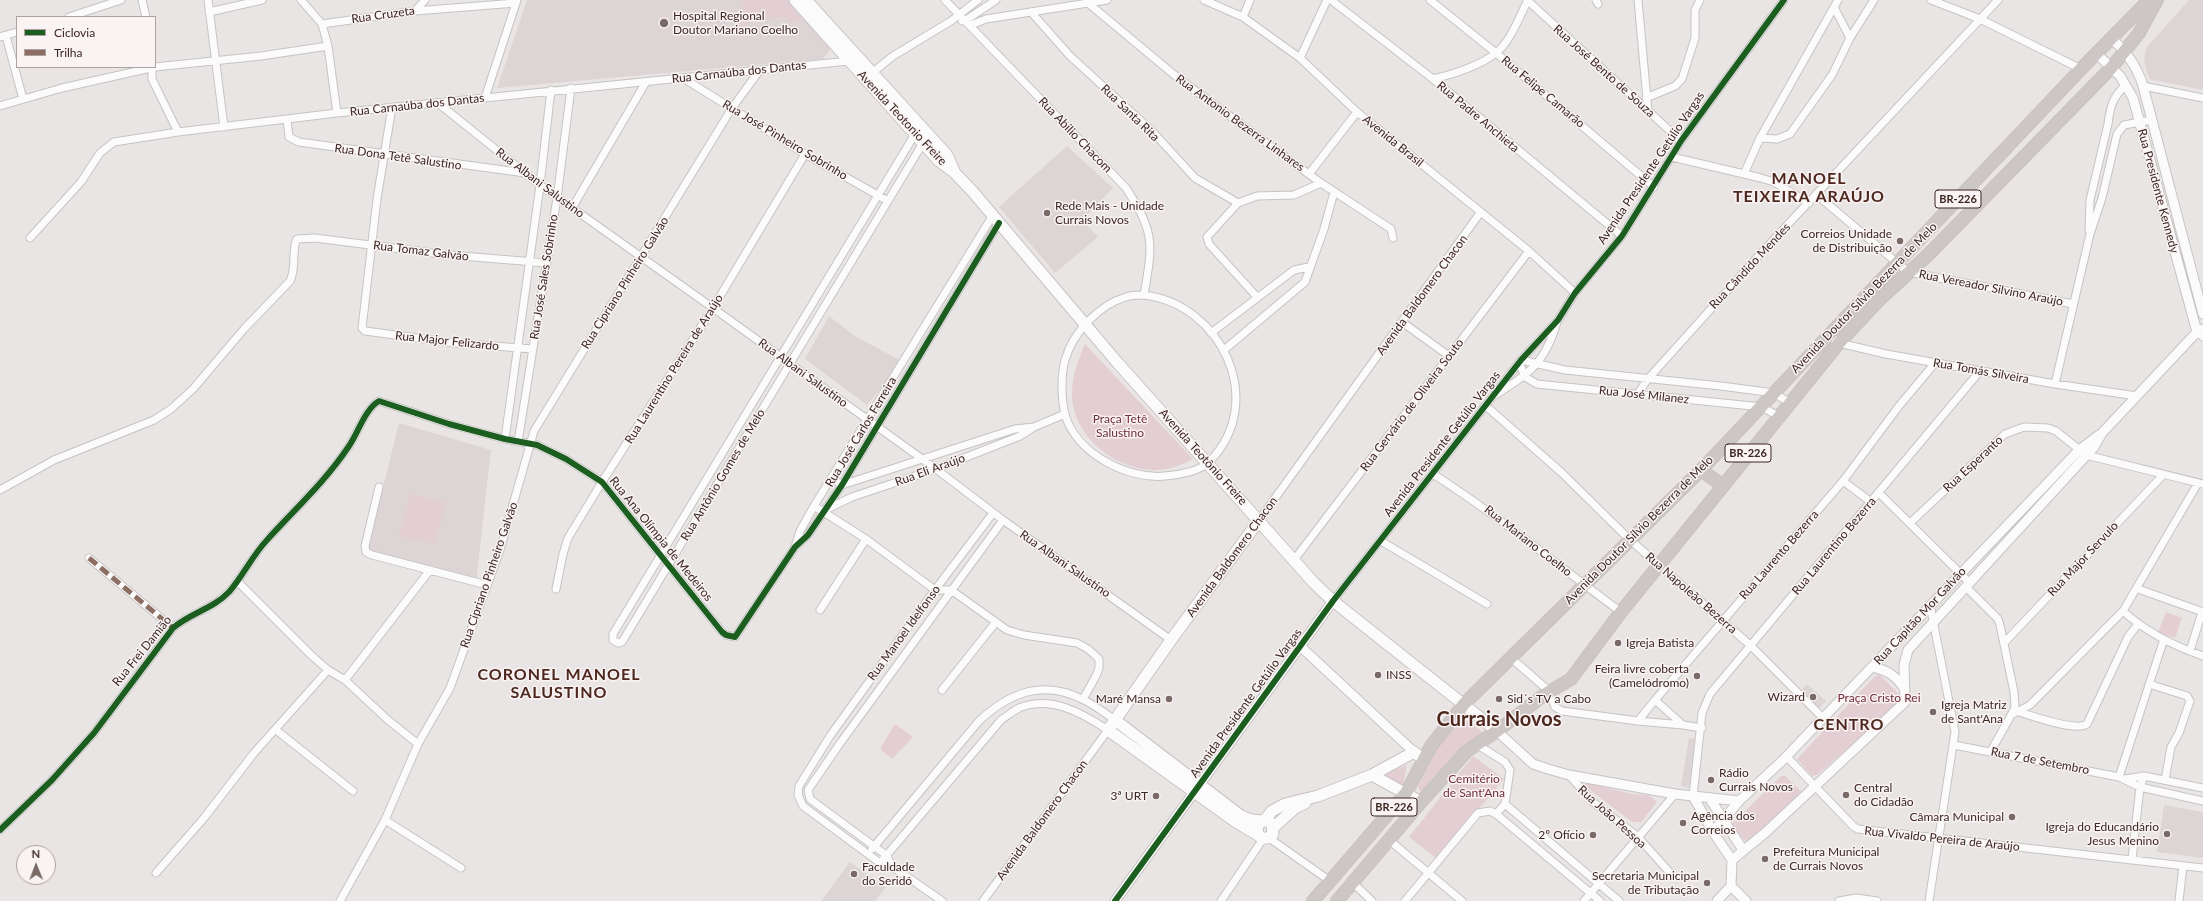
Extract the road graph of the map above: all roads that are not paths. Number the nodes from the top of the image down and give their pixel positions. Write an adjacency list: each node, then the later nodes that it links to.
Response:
1 (121, 0): 35 (street)
2 (142, 0): 36 (street)
3 (208, 0): 32 (street)
4 (262, 0): 32 (street)
5 (301, 0): 41 (street)
6 (795, 0): 52 (main road, Avenida Teotonio Freire)
7 (806, 0): 59 (main road, Avenida Teotonio Freire)
8 (945, 0): 34 (street, Rua Abílio Chacom)
9 (978, 0): 34 (street)
10 (996, 0): 40 (street)
11 (1107, 0): 29 (street)
12 (1204, 0): 37 (street, Avenida Brasil)
13 (1250, 0): 37 (street)
14 (1328, 0): 50 (street)
15 (1331, 0): 61 (street, Rua Padre Anchieta)
16 (1430, 0): 48 (street, Rua Felipe Camarão)
17 (1527, 0): 48 (street); 75 (street, Rua José Bento de Souza)
18 (1638, 0): 68 (street)
19 (1700, 0): 68 (street)
20 (1784, 0): 89 (street, Avenida Presidente Getúlio Vargas)
21 (1838, 0): 30 (street)
22 (1874, 0): 44 (street)
23 (1931, 0): 38 (street)
24 (1998, 0): 38 (street, Rua Cândido Mendes)
25 (2149, 0): 45 (highway, Avenida Doutor Sílvio Bezerra de Melo / BR-226)
26 (2157, 0): 47 (highway, Avenida Doutor Sílvio Bezerra de Melo / BR-226)
27 (422, 1): 31 (street)
28 (517, 1): 31 (street, Rua Cruzeta); 67 (street)
29 (1088, 3): 33 (street); 98 (street, Rua Antonio Bezerra Linhares)
30 (1834, 7): 44 (street); 88 (street)
31 (415, 11): 41 (street, Rua Cruzeta)
32 (209, 12): 51 (street)
33 (1031, 12): 40 (street); 109 (street, Rua Santa Rita)
34 (959, 14): 39 (street); 40 (street, Rua Abílio Chacom)
35 (72, 16)
36 (146, 16)
37 (1243, 17): 50 (street, Avenida Brasil)
38 (1980, 19): 57 (street); 106 (street, Rua Cândido Mendes)
39 (951, 21): 40 (street); 59 (street)
40 (968, 23): 134 (street, Rua Abílio Chacom)
41 (322, 24): 46 (street)
42 (16, 32): 43 (street)
43 (3, 36): 70 (street)
44 (1850, 38): 88 (street)
45 (2111, 38): 47 (street, Rua Presidente Kennedy); 49 (highway, Avenida Doutor Sílvio Bezerra de Melo / BR-226)
46 (328, 46): 51 (street); 77 (street)
47 (2126, 52): 54 (highway, Avenida Doutor Sílvio Bezerra de Melo / BR-226); 64 (street, Rua Presidente Kennedy)
48 (1496, 53): 61 (street); 102 (street, Rua Felipe Camarão)
49 (2097, 54): 54 (street, Rua Presidente Kennedy); 57 (highway, Avenida Doutor Sílvio Bezerra de Melo / BR-226)
50 (1300, 58): 76 (street, Avenida Brasil)
51 (215, 61): 53 (street); 82 (street)
52 (849, 61): 58 (street, Rua Carnaúba dos Dantas); 86 (main road, Avenida Teotonio Freire)
53 (156, 67)
54 (2112, 67): 63 (street, Rua Presidente Kennedy); 83 (highway, Avenida Doutor Sílvio Bezerra de Melo / BR-226)
55 (149, 68): 70 (street)
56 (153, 68): 85 (street)
57 (2081, 69): 78 (highway, Avenida Doutor Sílvio Bezerra de Melo / BR-226)
58 (760, 70): 60 (street, Rua Carnaúba dos Dantas); 74 (street, Rua Cipriano Pinheiro Galvão)
59 (872, 73): 96 (main road, Avenida Teotonio Freire)
60 (683, 78): 62 (street, Rua Carnaúba dos Dantas); 74 (street, Rua José Pinheiro Sobrinho)
61 (1433, 79): 118 (street, Rua Padre Anchieta)
62 (646, 82): 65 (street, Rua Carnaúba dos Dantas); 112 (street)
63 (2126, 85): 81 (street, Rua Presidente Kennedy); 84 (street)
64 (2144, 86): 69 (street); 80 (street, Rua Presidente Kennedy)
65 (571, 88): 66 (street, Rua Carnaúba dos Dantas); 107 (street, Rua José Sales Sobrinho)
66 (551, 90): 67 (street, Rua Carnaúba dos Dantas); 101 (street, Rua José Sales Sobrinho)
67 (485, 98): 71 (street, Rua Carnaúba dos Dantas)
68 (1646, 98): 75 (street)
69 (2203, 98)
70 (23, 99): 72 (street)
71 (438, 103): 73 (street, Rua Carnaúba dos Dantas); 97 (street, Rua Albani Salustino)
72 (0, 106)
73 (392, 107): 77 (street, Rua Carnaúba dos Dantas); 91 (street)
74 (732, 108): 92 (street, Rua José Pinheiro Sobrinho); 124 (street, Rua Cipriano Pinheiro Galvão)
75 (1648, 111): 89 (street, Rua José Bento de Souza)
76 (1357, 112): 98 (street); 113 (street, Avenida Brasil)
77 (337, 113): 79 (street, Rua Carnaúba dos Dantas)
78 (2034, 119): 83 (highway); 94 (highway, Avenida Doutor Sílvio Bezerra de Melo / BR-226)
79 (287, 120): 82 (street, Rua Carnaúba dos Dantas); 91 (street, Rua Dona Tetê Salustino)
80 (2151, 120): 81 (street); 115 (street, Rua Presidente Kennedy)
81 (2139, 122): 87 (street); 116 (street, Rua Presidente Kennedy)
82 (224, 127): 85 (street, Rua Carnaúba dos Dantas)
83 (2049, 131): 95 (highway, Avenida Doutor Sílvio Bezerra de Melo / BR-226)
84 (2107, 131): 87 (street); 117 (street)
85 (178, 132): 119 (street, Rua Carnaúba dos Dantas)
86 (915, 134): 90 (main road, Avenida Teotonio Freire); 105 (street, Rua Antônio Gomes de Melo)
87 (2117, 134): 117 (street)
88 (1760, 138): 99 (street)
89 (1682, 141): 93 (street, Avenida Presidente Getúlio Vargas)
90 (923, 143): 96 (main road, Avenida Teotonio Freire); 108 (street, Rua Antônio Gomes de Melo)
91 (385, 154): 97 (street, Rua Dona Tetê Salustino); 121 (street)
92 (805, 154): 105 (street, Rua José Pinheiro Sobrinho); 140 (street, Rua Laurentino Pereira de Araújo)
93 (1672, 157): 99 (street); 102 (street, Avenida Presidente Getúlio Vargas)
94 (1996, 158): 95 (highway); 103 (highway, Avenida Doutor Sílvio Bezerra de Melo / BR-226)
95 (2010, 171): 111 (highway, Avenida Doutor Sílvio Bezerra de Melo / BR-226)
96 (954, 172): 114 (main road, Avenida Teotônio Freire)
97 (525, 173): 101 (street, Rua Albani Salustino)
98 (1309, 174): 100 (street, Rua Antonio Bezerra Linhares)
99 (1744, 174): 110 (street)
100 (1321, 184): 104 (street, Rua Antonio Bezerra Linhares); 109 (street)
101 (540, 185): 107 (street, Rua Albani Salustino); 125 (street, Rua José Sales Sobrinho)
102 (1654, 186): 118 (street, Avenida Presidente Getúlio Vargas)
103 (1966, 191): 111 (highway); 128 (highway, Avenida Doutor Sílvio Bezerra de Melo / BR-226)
104 (1334, 192): 120 (street, Rua Antonio Bezerra Linhares); 129 (street)
105 (877, 195): 108 (street, Rua José Pinheiro Sobrinho); 123 (street, Rua Antônio Gomes de Melo)
106 (1817, 195): 110 (street, Rua Cândido Mendes); 128 (street, Rua Vereador Silvino Araújo)
107 (557, 198): 112 (street, Rua Albani Salustino); 126 (street, Rua José Sales Sobrinho)
108 (888, 201): 127 (street, Rua Antônio Gomes de Melo)
109 (1238, 203): 137 (street)
110 (1809, 203): 161 (street, Rua Cândido Mendes)
111 (1978, 204): 130 (highway, Avenida Doutor Sílvio Bezerra de Melo / BR-226)
112 (572, 208): 124 (street, Rua Albani Salustino)
113 (1480, 213): 122 (street, Avenida Brasil); 144 (street, Avenida Baldomero Chacon)
114 (996, 219): 145 (main road, Avenida Teotônio Freire); 175 (street, Rua José Carlos Ferreira); 176 (street, Rua José Carlos Ferreira)
115 (2177, 219): 116 (street); 131 (street, Rua Presidente Kennedy)
116 (2167, 222): 132 (street, Rua Presidente Kennedy)
117 (2090, 234): 139 (street)
118 (1622, 236): 133 (street, Avenida Presidente Getúlio Vargas)
119 (30, 238)
120 (1393, 238)
121 (371, 245): 125 (street, Rua Tomaz Galvão); 150 (street, Rua Major Felizardo); 197 (street, Rua Tomaz Galvão)
122 (1529, 251): 133 (street, Avenida Brasil); 154 (street, Rua Gervário de Oliveira Souto)
123 (841, 256): 127 (street); 135 (street, Rua Antônio Gomes de Melo)
124 (641, 257): 140 (street, Rua Albani Salustino); 180 (street, Rua Cipriano Pinheiro Galvão)
125 (529, 261): 126 (street, Rua Tomaz Galvão); 150 (street, Rua José Sales Sobrinho)
126 (547, 262): 151 (street, Rua José Sales Sobrinho)
127 (852, 262): 138 (street, Rua Antônio Gomes de Melo)
128 (1898, 263): 130 (street, Rua Vereador Silvino Araújo); 136 (highway, Avenida Doutor Sílvio Bezerra de Melo / BR-226)
129 (1309, 267): 137 (street); 152 (street)
130 (1908, 272): 136 (highway, Avenida Doutor Sílvio Bezerra de Melo / BR-226); 139 (street, Rua Vereador Silvino Araújo)
131 (2195, 285): 132 (street); 141 (street, Rua Presidente Kennedy)
132 (2184, 288): 147 (street, Rua Presidente Kennedy)
133 (1575, 293): 143 (street, Avenida Presidente Getúlio Vargas)
134 (1144, 295): 145 (street); 146 (street)
135 (817, 296): 138 (street); 153 (street, Rua Antônio Gomes de Melo)
136 (1875, 296): 142 (highway, Avenida Doutor Sílvio Bezerra de Melo / BR-226)
137 (1257, 297): 146 (street)
138 (827, 302): 157 (street, Rua Antônio Gomes de Melo)
139 (2073, 304): 162 (street)
140 (713, 308): 153 (street, Rua Albani Salustino); 192 (street, Rua Laurentino Pereira de Araújo)
141 (2203, 314)
142 (1853, 319): 148 (highway, Avenida Doutor Sílvio Bezerra de Melo / BR-226); 149 (highway, Avenida Doutor Sílvio Bezerra de Melo / BR-226)
143 (1558, 320): 155 (street, Avenida Presidente Getúlio Vargas); 158 (street, Avenida Presidente Getúlio Vargas)
144 (1402, 322): 154 (street); 206 (street, Avenida Baldomero Chacon)
145 (1085, 324): 173 (street); 185 (main road, Avenida Teotônio Freire)
146 (1211, 333): 152 (street)
147 (2201, 333): 165 (street, Rua Capitão Mor Galvão)
148 (1829, 335): 149 (street, Rua Tomás Silveira); 163 (highway, Avenida Doutor Sílvio Bezerra de Melo / BR-226)
149 (1839, 343): 156 (street, Rua Tomás Silveira); 168 (highway, Avenida Doutor Sílvio Bezerra de Melo / BR-226)
150 (518, 348): 151 (street, Rua Major Felizardo); 178 (street, Rua José Sales Sobrinho)
151 (533, 349): 179 (street, Rua José Sales Sobrinho)
152 (1224, 350): 185 (street)
153 (780, 356): 157 (street, Rua Albani Salustino); 169 (street, Rua Antônio Gomes de Melo)
154 (1449, 356): 216 (street, Rua Gervário de Oliveira Souto)
155 (1520, 361): 158 (street, Rua José Milanez); 160 (street); 166 (street, Avenida Presidente Getúlio Vargas)
156 (1935, 363): 159 (street, Rua Tomás Silveira); 191 (street, Rua Laurento Bezerra)
157 (790, 364): 172 (street, Rua Antônio Gomes de Melo); 175 (street, Rua Albani Salustino)
158 (1538, 364): 160 (street, Avenida Presidente Getúlio Vargas); 161 (street, Rua José Milanez)
159 (1980, 371): 162 (street, Rua Tomás Silveira); 198 (street, Rua Laurentino Bezerra)
160 (1525, 377): 164 (street, Rua José Milanez); 166 (street, Avenida Presidente Getúlio Vargas)
161 (1648, 380): 163 (street, Rua José Milanez); 164 (street, Rua Cândido Mendes)
162 (2054, 384): 165 (street, Rua Tomás Silveira)
163 (1774, 393): 168 (street, Rua José Milanez); 171 (highway, Avenida Doutor Sílvio Bezerra de Melo / BR-226)
164 (1637, 395): 171 (street, Rua José Milanez)
165 (2137, 396): 182 (street, Rua Capitão Mor Galvão)
166 (1492, 398): 170 (street, Avenida Presidente Getúlio Vargas)
167 (379, 401): 178 (street, Rua Ana Olímpia de Medeiros); 221 (street, Rua Frei Damião)
168 (1790, 403): 174 (highway, Avenida Doutor Sílvio Bezerra de Melo / BR-226)
169 (751, 404): 172 (street); 181 (street, Rua Antônio Gomes de Melo)
170 (1486, 406): 188 (street, Avenida Presidente Getúlio Vargas); 211 (street, Rua Napoleão Bezerra)
171 (1762, 407): 174 (street, Rua José Milanez); 187 (highway, Avenida Doutor Sílvio Bezerra de Melo / BR-226)
172 (762, 410): 183 (street, Rua Antônio Gomes de Melo)
173 (1065, 414): 177 (street, Rua Eli Araújo); 185 (street)
174 (1778, 416): 195 (highway, Avenida Doutor Sílvio Bezerra de Melo / BR-226)
175 (867, 421): 176 (street, Rua Albani Salustino); 190 (street, Rua José Carlos Ferreira)
176 (877, 427): 184 (street, Rua Albani Salustino); 194 (street, Rua José Carlos Ferreira)
177 (1034, 427): 184 (street, Rua Eli Araújo); 186 (street, Rua Eli Araújo)
178 (505, 439): 179 (street, Rua Ana Olímpia de Medeiros)
179 (518, 442): 180 (street, Rua Ana Olímpia de Medeiros)
180 (530, 443): 192 (street, Rua Ana Olímpia de Medeiros); 222 (street, Rua Cipriano Pinheiro Galvão)
181 (723, 452): 183 (street); 199 (street, Rua Antônio Gomes de Melo)
182 (2082, 453): 189 (street); 205 (street, Rua Capitão Mor Galvão); 208 (street, Rua Esperanto); 209 (street, Rua Capitão Mor Galvão)
183 (733, 458): 201 (street, Rua Antônio Gomes de Melo)
184 (923, 459): 186 (street, Rua Albani Salustino); 194 (street, Rua Eli Araújo)
185 (1208, 463): 206 (main road, Avenida Teotônio Freire)
186 (936, 469): 203 (street, Rua Eli Araújo); 204 (street, Rua Albani Salustino)
187 (1701, 470): 195 (highway); 211 (highway, Avenida Doutor Sílvio Bezerra de Melo / BR-226)
188 (1433, 474): 212 (street, Avenida Presidente Getúlio Vargas); 223 (street, Rua Mariano Coelho)
189 (2163, 475): 193 (street); 244 (street, Rua Major Servulo)
190 (831, 478): 194 (street); 202 (street, Rua José Carlos Ferreira)
191 (1843, 481): 200 (street); 236 (street, Rua Laurento Bezerra)
192 (602, 482): 214 (street, Rua Ana Olímpia de Medeiros); 225 (street, Rua Laurentino Pereira de Araújo)
193 (2200, 483): 226 (street)
194 (842, 485): 203 (street, Rua José Carlos Ferreira)
195 (1722, 485): 218 (highway, Avenida Doutor Sílvio Bezerra de Melo / BR-226)
196 (379, 487): 219 (street)
197 (0, 490)
198 (1879, 494): 200 (street, Rua Laurentino Bezerra); 208 (street)
199 (695, 498): 201 (street); 214 (street, Rua Antônio Gomes de Melo)
200 (1871, 502): 245 (street, Rua Laurentino Bezerra)
201 (705, 504): 217 (street, Rua Antônio Gomes de Melo)
202 (814, 506): 203 (street); 213 (street, Rua José Carlos Ferreira)
203 (824, 512): 210 (street); 213 (street, Rua José Carlos Ferreira)
204 (993, 513): 207 (street, Rua Albani Salustino); 227 (street, Rua Manoel Idelfonso)
205 (2014, 517): 209 (street); 220 (street, Rua Capitão Mor Galvão)
206 (1260, 519): 216 (main road, Avenida Teotônio Freire); 243 (main road, Avenida Baldomero Chacon)
207 (1003, 520): 228 (street, Rua Manoel Idelfonso); 243 (street, Rua Albani Salustino)
208 (1910, 523): 220 (street)
209 (2023, 524): 224 (street, Rua Capitão Mor Galvão)
210 (866, 539): 227 (street); 232 (street)
211 (1629, 539): 218 (street, Rua Napoleão Bezerra); 223 (highway, Avenida Doutor Sílvio Bezerra de Melo / BR-226)
212 (1381, 541): 229 (street, Avenida Presidente Getúlio Vargas); 230 (street)
213 (795, 547): 241 (street, Rua José Carlos Ferreira)
214 (660, 555): 217 (street, Rua Ana Olímpia de Medeiros); 217 (street, Rua Antônio Gomes de Melo)
215 (89, 558): 240 (street)
216 (1294, 560): 229 (main road, Avenida Teotônio Freire)
217 (669, 564): 241 (street, Rua Ana Olímpia de Medeiros)
218 (1659, 566): 234 (highway, Avenida Doutor Sílvio Bezerra de Melo / BR-226); 236 (street, Rua Napoleão Bezerra)
219 (430, 570): 222 (street); 252 (street)
220 (1960, 574): 224 (street); 231 (street, Rua Capitão Mor Galvão)
221 (237, 581): 240 (street, Rua Frei Damião); 251 (street)
222 (487, 585): 269 (street, Rua Cipriano Pinheiro Galvão)
223 (1584, 585): 234 (street, Rua Mariano Coelho); 249 (highway, Avenida Doutor Sílvio Bezerra de Melo / BR-226)
224 (1968, 585): 238 (street, Rua Capitão Mor Galvão); 244 (street)
225 (556, 589)
226 (2138, 589): 233 (street); 235 (street)
227 (938, 590): 228 (street); 274 (street, Rua Manoel Idelfonso)
228 (951, 590): 237 (street); 277 (street, Rua Manoel Idelfonso)
229 (1333, 601): 246 (street, Avenida Presidente Getúlio Vargas); 259 (main road, Avenida Teotônio Freire)
230 (1487, 604)
231 (1930, 605): 238 (street); 250 (street, Rua Capitão Mor Galvão)
232 (820, 610)
233 (2123, 611): 239 (street); 260 (street)
234 (1621, 612): 256 (highway, Avenida Doutor Sílvio Bezerra de Melo / BR-226)
235 (2203, 612): 247 (street)
236 (1721, 621): 245 (street, Rua Napoleão Bezerra); 258 (street, Rua Laurento Bezerra)
237 (996, 622): 254 (street); 257 (street)
238 (1933, 622): 255 (street); 271 (street)
239 (2138, 624): 242 (street); 260 (street)
240 (173, 628): 304 (street, Rua Frei Damião)
241 (726, 636)
242 (2164, 639): 247 (street); 253 (street)
243 (1171, 640): 262 (main road, Avenida Baldomero Chacon)
244 (2004, 643): 260 (street)
245 (1750, 644): 261 (street, Rua Napoleão Bezerra); 265 (street, Rua Laurentino Bezerra)
246 (1301, 647): 273 (street); 285 (street, Avenida Presidente Getúlio Vargas)
247 (2190, 651): 248 (street)
248 (2203, 656)
249 (1510, 657): 256 (street); 259 (highway, Avenida Doutor Sílvio Bezerra de Melo / BR-226)
250 (1872, 667): 255 (street); 261 (street, Rua Capitão Mor Galvão)
251 (328, 670): 252 (street); 266 (street)
252 (345, 680): 269 (street)
253 (2149, 684): 281 (street); 282 (street)
254 (942, 690)
255 (1905, 690): 283 (street)
256 (1549, 691): 263 (street); 268 (highway, Avenida Doutor Sílvio Bezerra de Melo / BR-226)
257 (1083, 699): 262 (street); 310 (street)
258 (1655, 700): 263 (street, Rua Laurento Bezerra); 264 (street)
259 (1464, 704): 268 (main road, Avenida Teotônio Freire); 276 (highway, Avenida Doutor Sílvio Bezerra de Melo / BR-226)
260 (2016, 713): 272 (street)
261 (1823, 718): 275 (street, Rua Capitão Mor Galvão)
262 (1115, 720): 267 (main road, Avenida Baldomero Chacon); 285 (main road)
263 (1638, 721): 264 (street)
264 (1683, 725): 265 (street)
265 (1702, 728): 292 (street, Rua Laurentino Bezerra)
266 (276, 730): 288 (street); 323 (street)
267 (1108, 730): 285 (main road); 314 (street); 333 (street, Avenida Baldomero Chacon)
268 (1497, 731): 270 (highway, Avenida Doutor Sílvio Bezerra de Melo / BR-226); 279 (street, Rua João Pessoa)
269 (418, 744): 300 (street, Rua Cipriano Pinheiro Galvão)
270 (1476, 744): 296 (highway, Avenida Doutor Sílvio Bezerra de Melo / BR-226); 298 (street)
271 (1954, 745): 272 (street, Rua 7 de Setembro); 308 (street)
272 (1991, 751): 281 (street, Rua 7 de Setembro)
273 (1414, 752): 276 (main road); 278 (main road)
274 (819, 756): 277 (street); 313 (street, Rua Manoel Idelfonso)
275 (1787, 757): 283 (street, Rua Vivaldo Pereira de Araújo); 295 (street, Rua Capitão Mor Galvão)
276 (1424, 760): 289 (highway, Avenida Doutor Sílvio Bezerra de Melo / BR-226)
277 (828, 761): 310 (street, Rua Manoel Idelfonso)
278 (1372, 774): 289 (main road); 291 (main road)
279 (1569, 775): 290 (street, Rua João Pessoa); 306 (street, Rua João Pessoa)
280 (2144, 776): 281 (street, Rua 7 de Setembro); 282 (street, Rua 7 de Setembro); 286 (street)
281 (2122, 778): 286 (street, Rua 7 de Setembro)
282 (2165, 780): 284 (street, Rua 7 de Setembro)
283 (1816, 785): 308 (street, Rua Vivaldo Pereira de Araújo); 311 (street)
284 (2194, 786): 287 (street, Rua 7 de Setembro); 294 (street)
285 (1197, 787): 302 (main road); 307 (main road); 334 (street, Avenida Presidente Getúlio Vargas)
286 (2140, 787): 294 (street, Rua 7 de Setembro); 315 (street)
287 (2203, 788)
288 (353, 791)
289 (1406, 793): 296 (main road); 326 (highway, Avenida Doutor Sílvio Bezerra de Melo / BR-226)
290 (1675, 794): 292 (street, Rua João Pessoa); 306 (street)
291 (1318, 796): 302 (main road); 303 (main road)
292 (1693, 796): 293 (street, Rua João Pessoa); 305 (street)
293 (1710, 799): 295 (street, Rua João Pessoa); 301 (street)
294 (2192, 799): 297 (street, Rua 7 de Setembro)
295 (1739, 801): 301 (street, Rua Capitão Mor Galvão)
296 (1420, 802): 309 (highway, Avenida Doutor Sílvio Bezerra de Melo / BR-226)
297 (2203, 802)
298 (1505, 804): 299 (street); 312 (street)
299 (1496, 814): 317 (street); 324 (street)
300 (385, 820): 321 (street); 331 (street, Rua Cipriano Pinheiro Galvão)
301 (1724, 820): 305 (street, Rua Capitão Mor Galvão); 311 (street)
302 (1262, 822): 303 (main road); 307 (main road)
303 (1274, 827): 307 (main road)
304 (0, 830)
305 (1712, 832): 316 (street)
306 (1637, 836): 325 (street, Rua João Pessoa); 328 (street)
307 (1263, 837): 326 (street); 335 (street)
308 (1937, 839): 315 (street, Rua Vivaldo Pereira de Araújo); 348 (street)
309 (1389, 840): 324 (street); 327 (highway, Avenida Doutor Sílvio Bezerra de Melo / BR-226)
310 (874, 847): 313 (street); 314 (street)
311 (1743, 850): 316 (street)
312 (1561, 851): 317 (street); 328 (street)
313 (868, 855): 318 (street, Rua Manoel Idelfonso)
314 (886, 855): 318 (street); 320 (street)
315 (2132, 859): 319 (street, Rua Vivaldo Pereira de Araújo)
316 (1732, 860): 329 (street)
317 (1552, 861): 330 (street)
318 (880, 863): 320 (street, Rua Manoel Idelfonso)
319 (2183, 866): 322 (street, Rua Vivaldo Pereira de Araújo); 349 (street)
320 (893, 867): 332 (street)
321 (461, 868)
322 (2203, 868)
323 (156, 873)
324 (1430, 874): 339 (street); 340 (street)
325 (1672, 875)
326 (1330, 881): 336 (highway, Avenida Doutor Sílvio Bezerra de Melo / BR-226)
327 (1353, 883): 337 (highway, Avenida Doutor Sílvio Bezerra de Melo / BR-226); 338 (street)
328 (1600, 884): 330 (street); 343 (street)
329 (1731, 886): 344 (street); 345 (street)
330 (1591, 893): 341 (street); 342 (street)
331 (340, 901)
332 (942, 901)
333 (983, 901)
334 (1115, 901)
335 (1221, 901)
336 (1313, 901)
337 (1338, 901)
338 (1372, 901)
339 (1405, 901)
340 (1462, 901)
341 (1584, 901)
342 (1600, 901)
343 (1619, 901)
344 (1717, 901)
345 (1746, 901)
346 (1839, 901): 347 (street)
347 (1877, 901)
348 (1929, 901)
349 (2179, 901)

